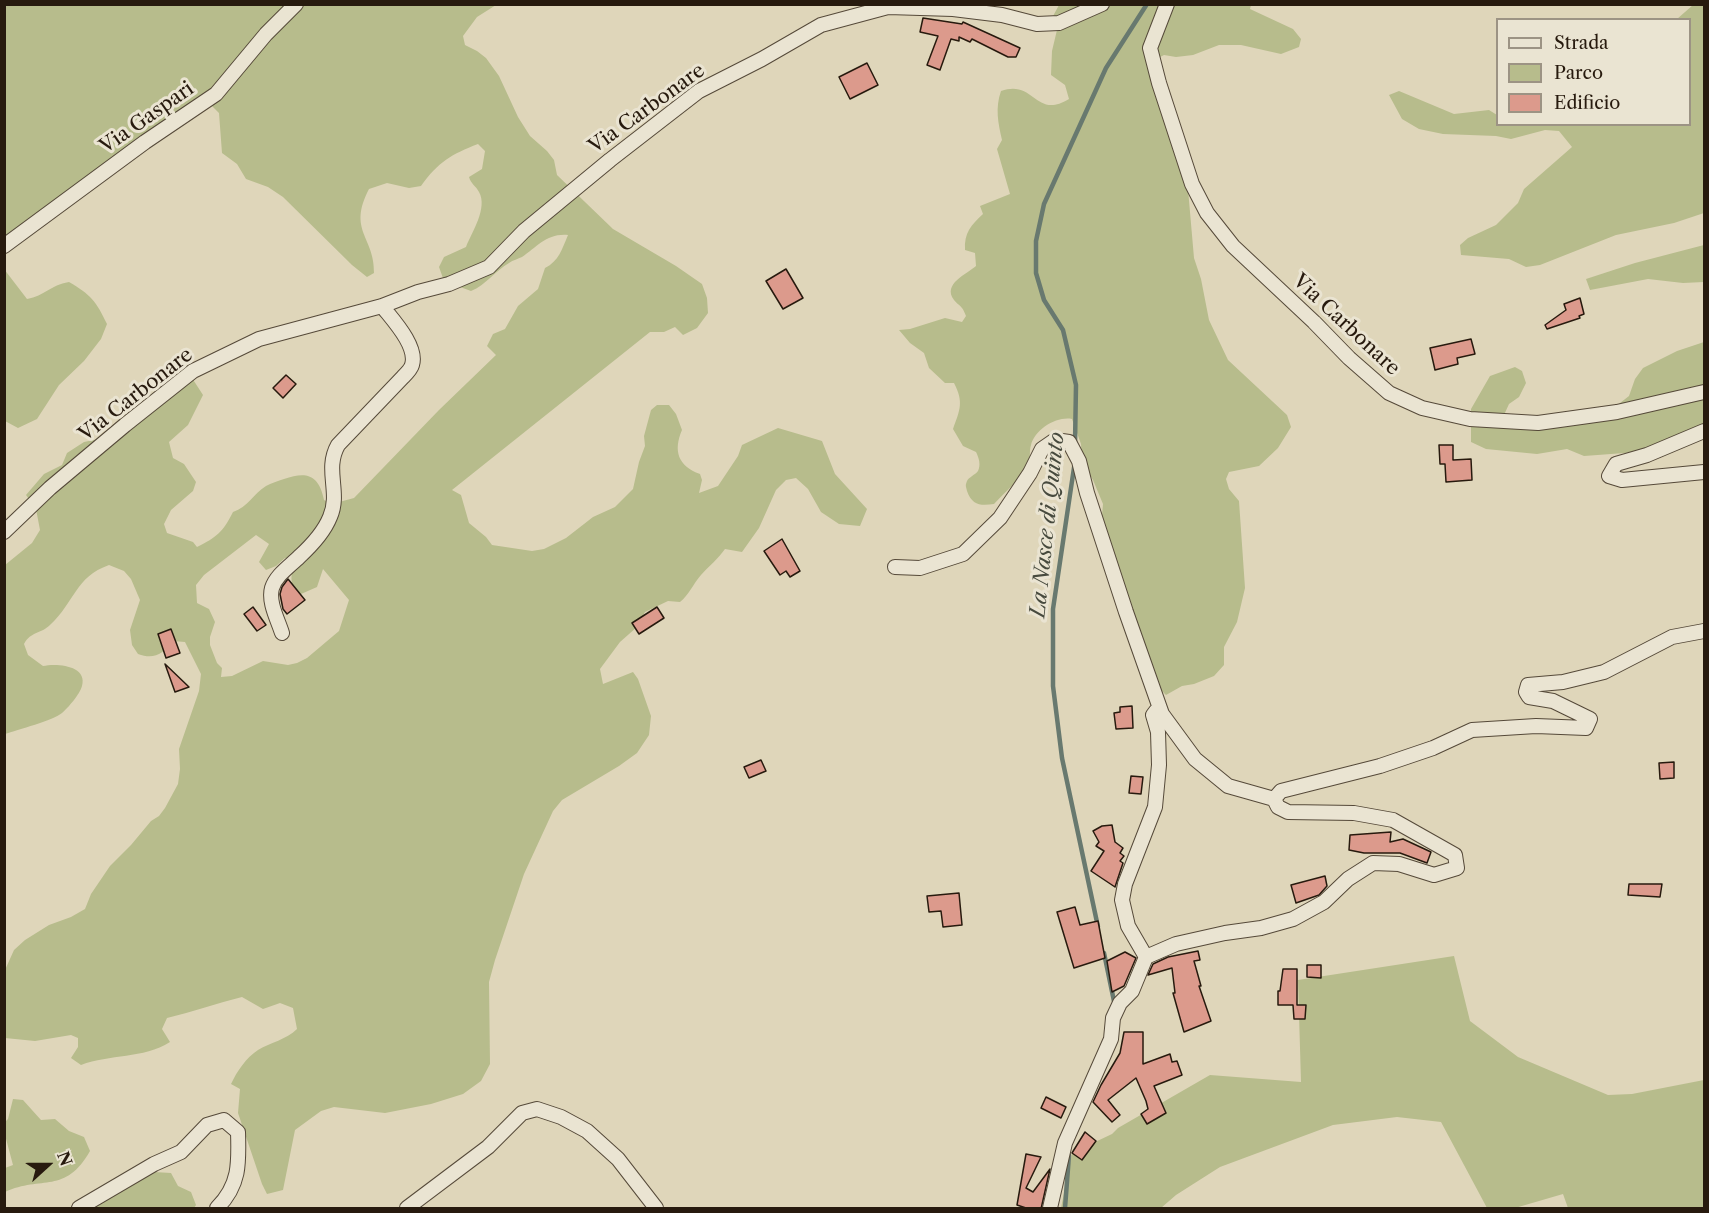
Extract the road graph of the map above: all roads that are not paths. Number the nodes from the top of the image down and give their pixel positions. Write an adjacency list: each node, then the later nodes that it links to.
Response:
1 (296, 4): 4 (street, Via Gaspari)
2 (1102, 4): 5 (street, Via Carbonare)
3 (1167, 4): 6 (street, Via Carbonare)
4 (4, 246)
5 (382, 306): 9 (street, Via Carbonare); 12 (street)
6 (1704, 392)
7 (1704, 431): 8 (street)
8 (1704, 472)
9 (4, 531)
10 (895, 567): 13 (street)
11 (1704, 631): 14 (street)
12 (282, 633)
13 (1162, 714): 14 (street); 15 (street)
14 (1274, 799): 15 (street)
15 (1146, 957): 20 (street)
16 (79, 1209): 17 (street)
17 (217, 1209)
18 (407, 1209): 19 (street)
19 (656, 1209)
20 (1050, 1209)

